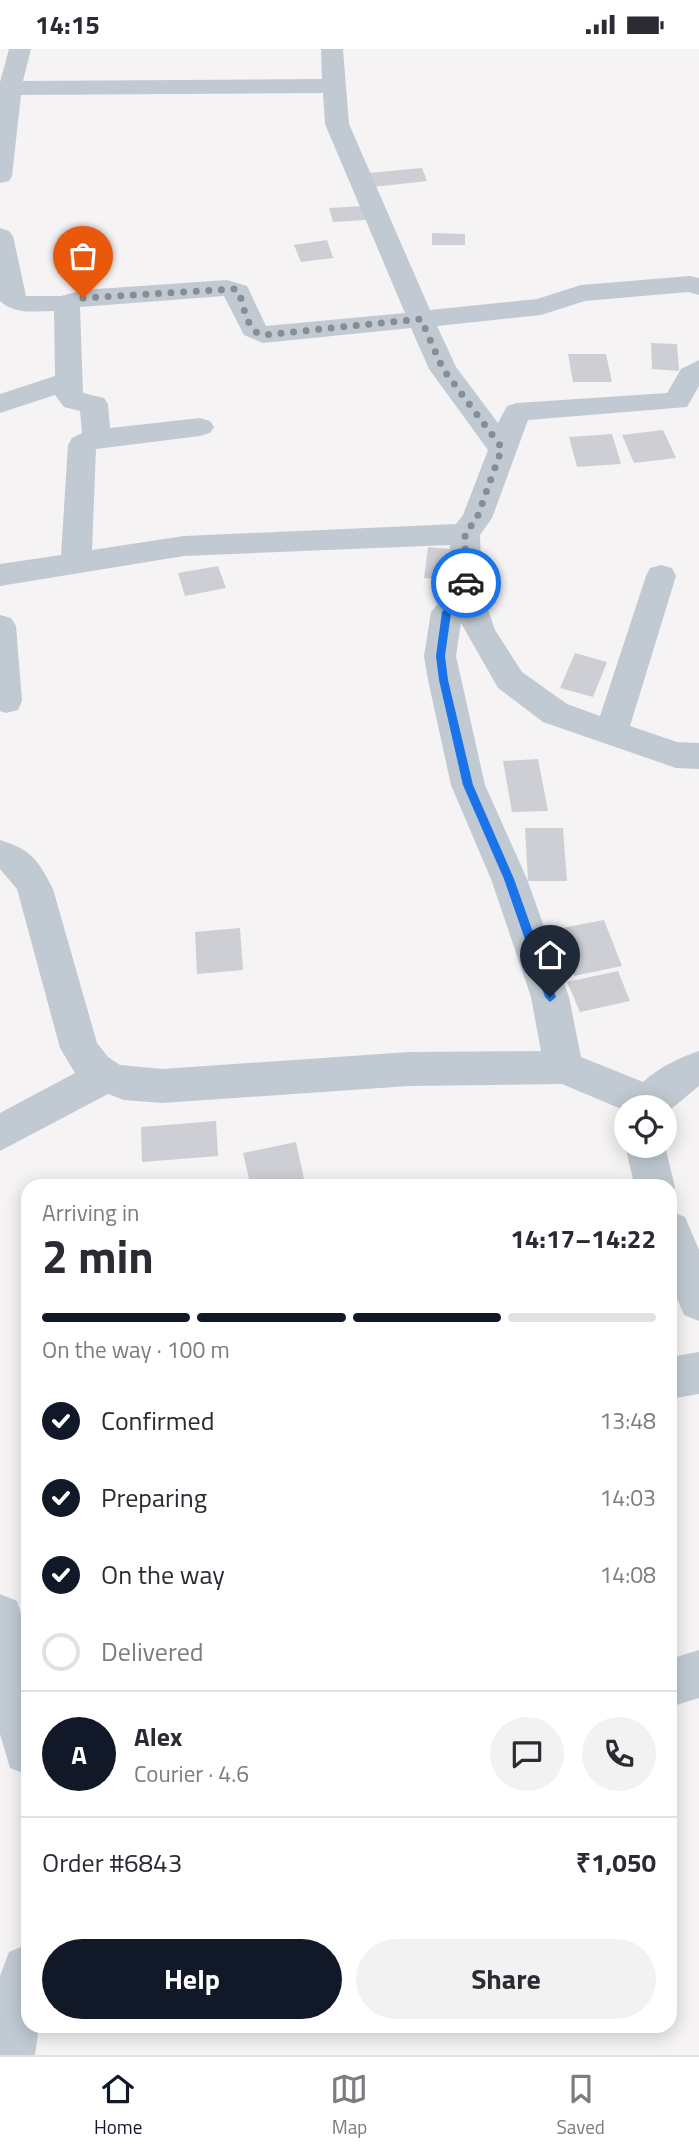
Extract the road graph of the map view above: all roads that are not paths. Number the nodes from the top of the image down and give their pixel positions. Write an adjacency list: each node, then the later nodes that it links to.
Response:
1 (20, 49): 4 (street)
2 (332, 49): 3 (street)
3 (335, 86): 4 (street); 10 (street)
4 (10, 88): 5 (street)
5 (1, 150): 6 (street)
6 (0, 176)
7 (0, 236): 9 (street)
8 (699, 287): 10 (street)
9 (63, 303): 10 (street); 12 (street)
10 (421, 319): 16 (street)
11 (699, 369): 16 (street)
12 (69, 381): 13 (street); 15 (street)
13 (0, 404)
14 (200, 428): 15 (street)
15 (97, 439): 18 (street)
16 (502, 448): 17 (street)
17 (465, 534): 18 (street); 21 (street)
18 (76, 563): 19 (street)
19 (0, 575)
20 (661, 576): 24 (street)
21 (466, 592): 24 (street); 27 (street)
22 (0, 626): 23 (street)
23 (6, 701)
24 (611, 733): 25 (street)
25 (699, 756)
26 (0, 854): 29 (street)
27 (564, 1067): 29 (street); 30 (street)
28 (699, 1068): 31 (street)
29 (104, 1077): 32 (street)
30 (626, 1095)
31 (659, 1095)
32 (0, 1133)
33 (648, 1158): 34 (street)
34 (654, 1179)
35 (677, 1247): 36 (street)
36 (699, 1301)
37 (699, 1373): 38 (street)
38 (677, 1377)
39 (0, 1618): 42 (street)
40 (699, 1674): 41 (street)
41 (677, 1681)
42 (21, 1717)
43 (21, 1996): 44 (street)
44 (8, 2055)

